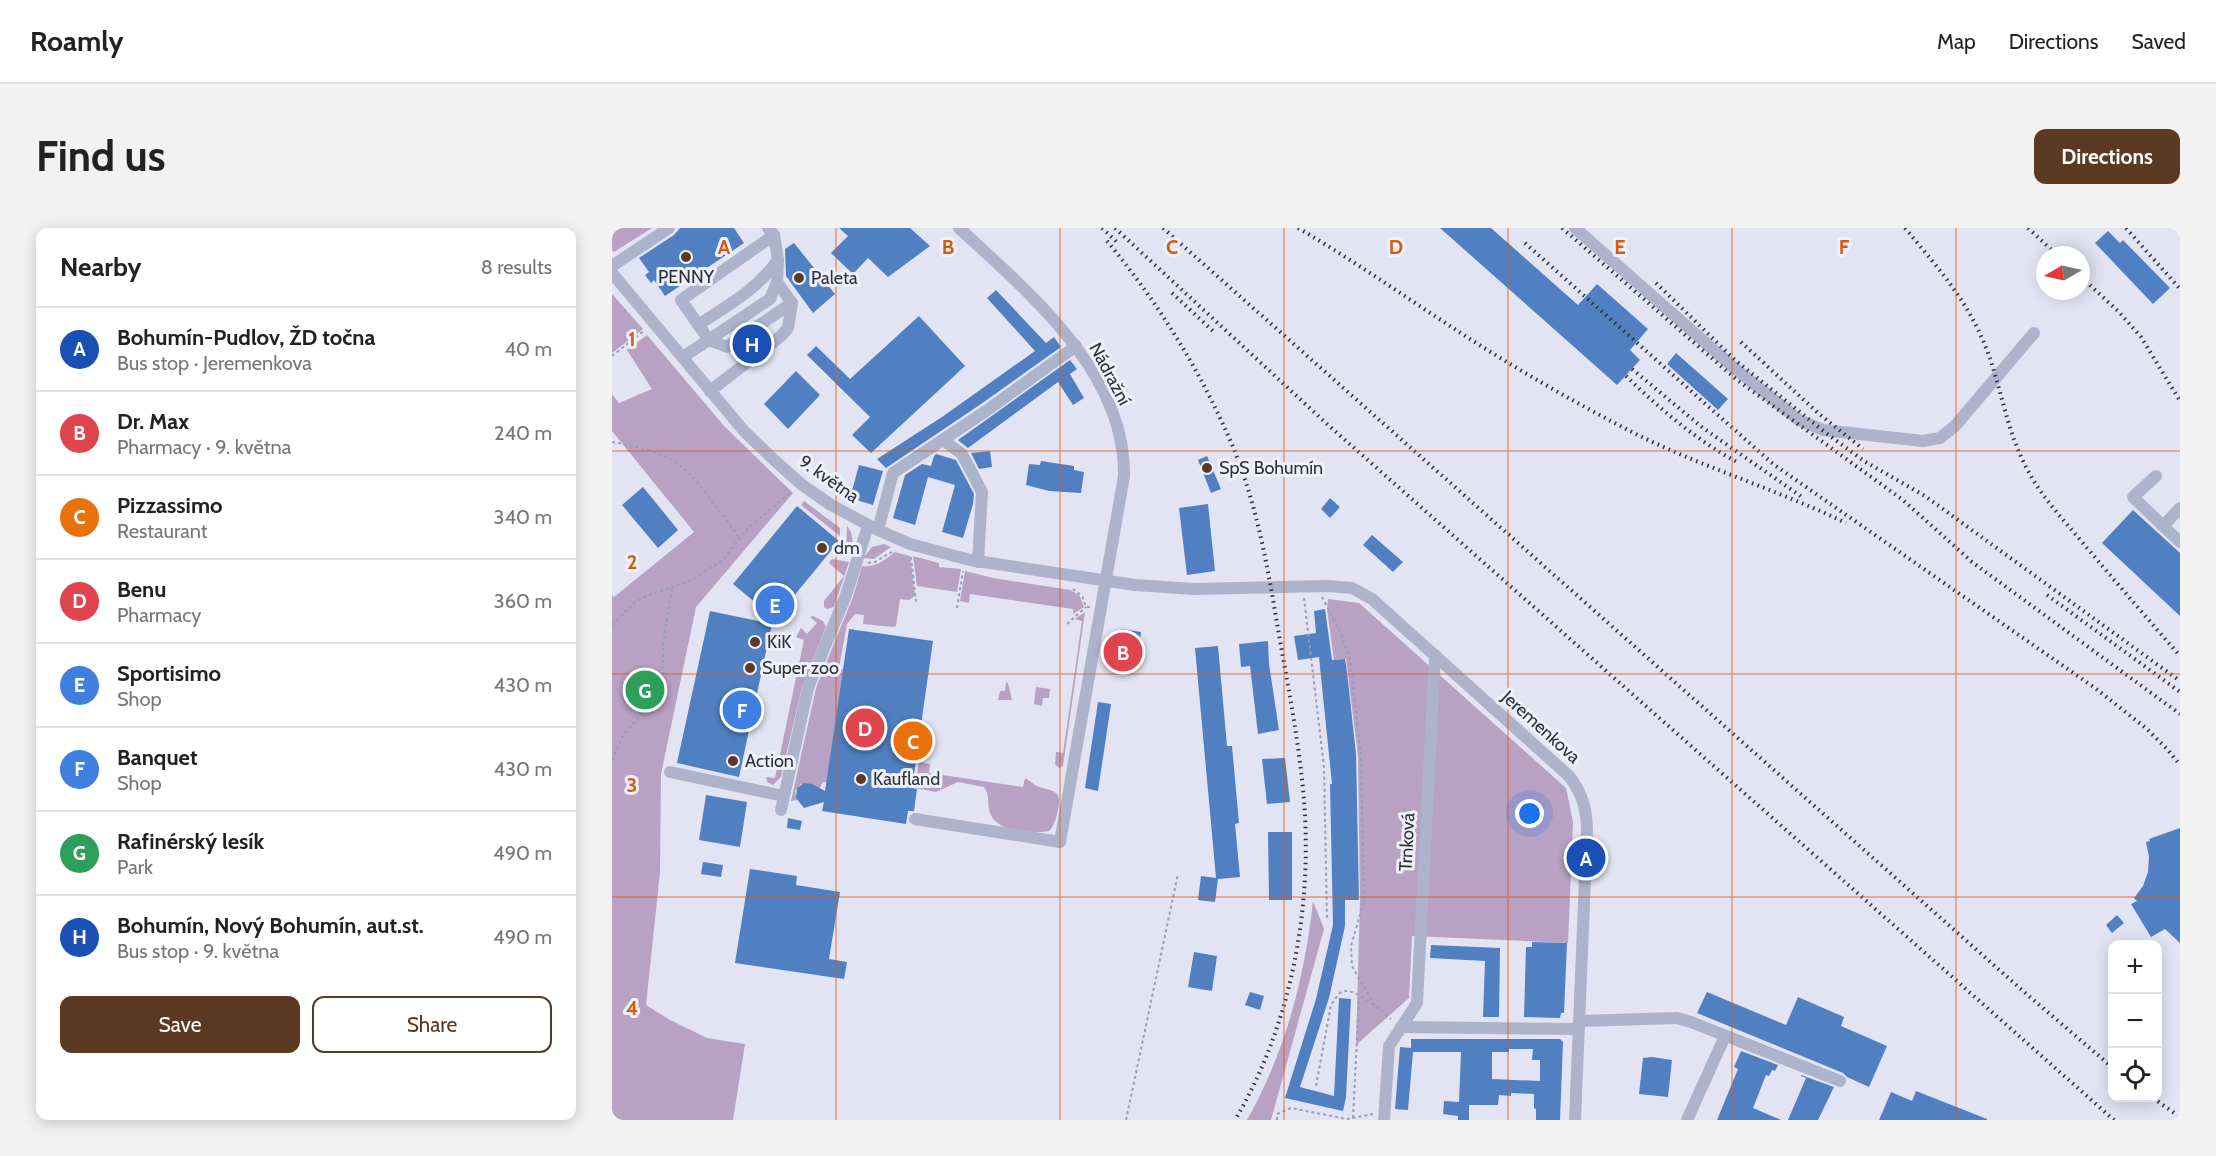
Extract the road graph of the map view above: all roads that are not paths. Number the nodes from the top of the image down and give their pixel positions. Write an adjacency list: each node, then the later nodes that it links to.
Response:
1 (669, 228): 6 (street)
2 (959, 228): 13 (street, Nádražní)
3 (1575, 228): 11 (street)
4 (771, 232): 5 (street); 10 (street)
5 (778, 260): 8 (street); 10 (street)
6 (612, 266)
7 (612, 273): 14 (street, 9. května)
8 (777, 282): 9 (street); 12 (street)
9 (792, 303): 12 (street); 15 (street)
10 (698, 325): 12 (street)
11 (2034, 333)
12 (709, 340): 14 (street)
13 (1076, 346): 16 (street); 23 (street, Nádražní)
14 (683, 357): 15 (street, 9. května)
15 (710, 391): 20 (street, 9. května)
16 (943, 440): 20 (street); 22 (street)
17 (2156, 476): 19 (street)
18 (2180, 508): 19 (street)
19 (2163, 526): 21 (street)
20 (873, 528): 22 (street, 9. května); 27 (street)
21 (2180, 542)
22 (978, 562): 23 (street, 9. května)
23 (1106, 581): 24 (street, 9. května); 29 (street)
24 (1322, 586): 25 (street, Jeremenkova)
25 (1435, 655): 30 (street, Jeremenkova); 31 (street, Trnková)
26 (670, 772): 27 (street)
27 (784, 796): 28 (street)
28 (781, 810)
29 (915, 819)
30 (1580, 1025): 31 (street); 32 (street); 35 (street, Jeremenkova)
31 (1401, 1027): 34 (street, Trnková)
32 (1725, 1036): 33 (street); 36 (street)
33 (1840, 1081)
34 (1384, 1116)
35 (1575, 1120)
36 (1687, 1120)

